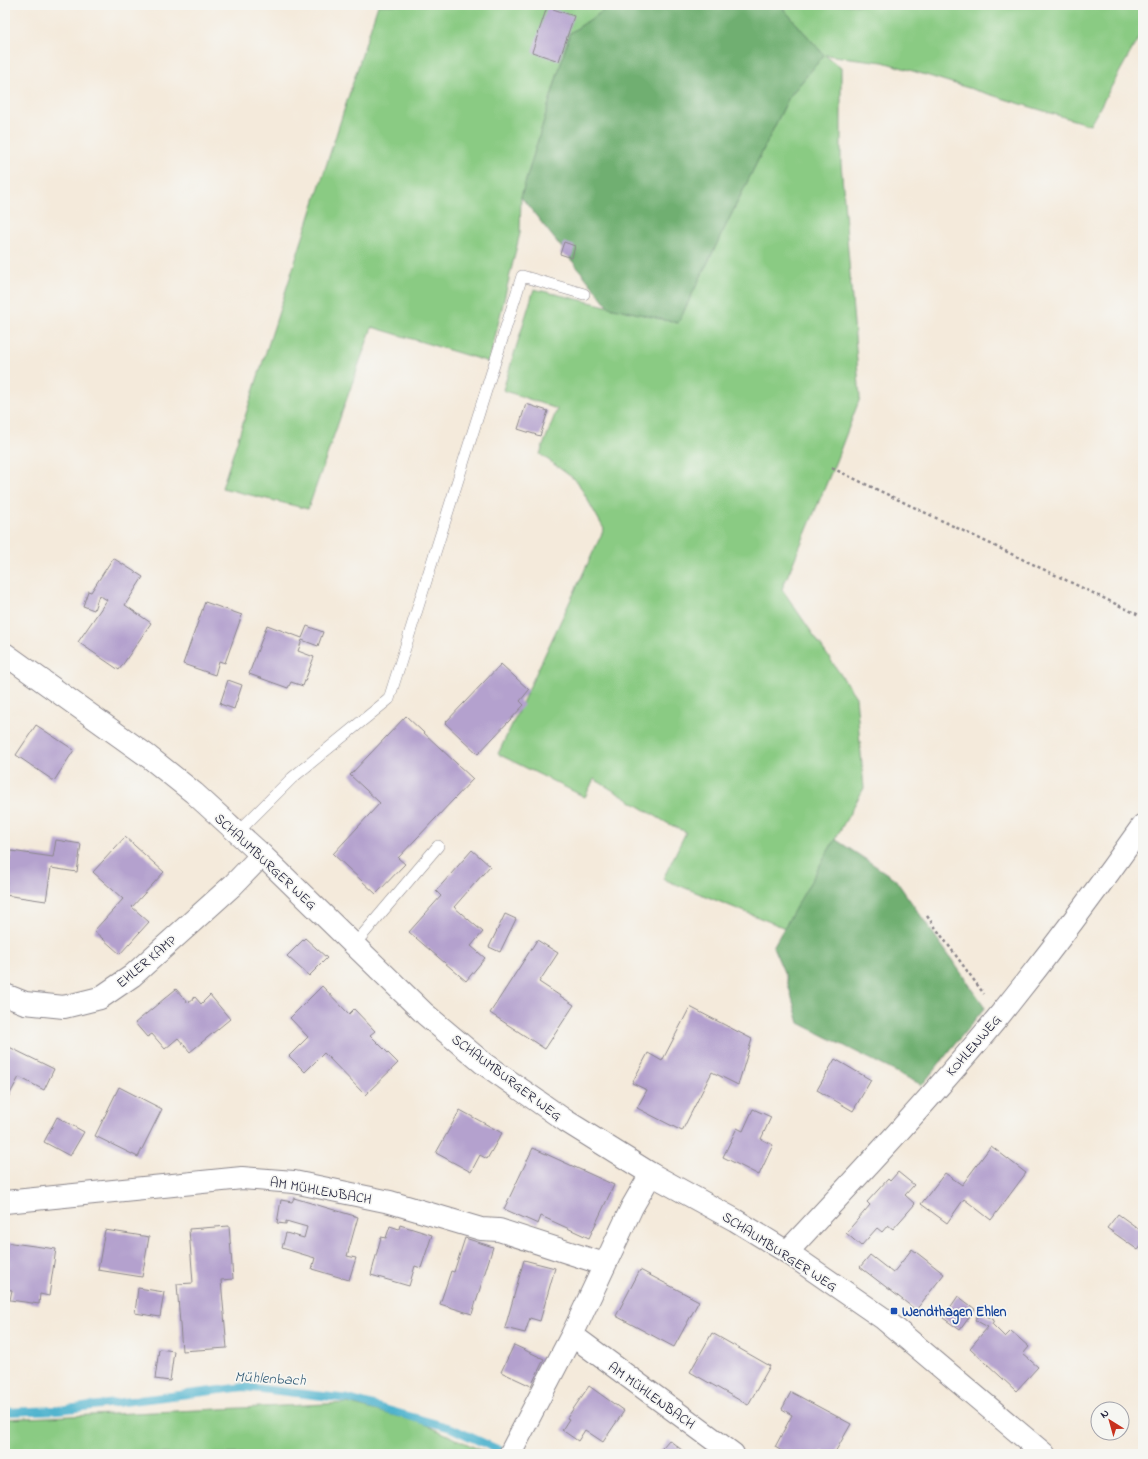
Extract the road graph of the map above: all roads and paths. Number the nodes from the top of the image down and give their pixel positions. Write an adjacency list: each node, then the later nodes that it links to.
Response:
1 (584, 294): 6 (lane)
2 (832, 468): 3 (path)
3 (1143, 617)
4 (5, 654): 6 (street, SCHAUMBURGER WEG)
5 (1143, 825): 12 (street, KOHLENWEG)
6 (238, 832): 8 (street, SCHAUMBURGER WEG)
7 (438, 846): 10 (lane)
8 (262, 855): 10 (street, SCHAUMBURGER WEG); 11 (street, EHLER KAMP)
9 (927, 916): 12 (path)
10 (354, 945): 13 (street, SCHAUMBURGER WEG)
11 (5, 995)
12 (999, 1016): 15 (street, KOHLENWEG)
13 (650, 1174): 15 (street, SCHAUMBURGER WEG); 16 (street)
14 (5, 1202): 16 (street, AM MÜHLENBACH)
15 (787, 1252): 20 (street, SCHAUMBURGER WEG)
16 (604, 1264): 17 (street)
17 (572, 1335): 18 (street); 19 (street, AM MÜHLENBACH)
18 (510, 1454)
19 (733, 1454)
20 (1044, 1454)

